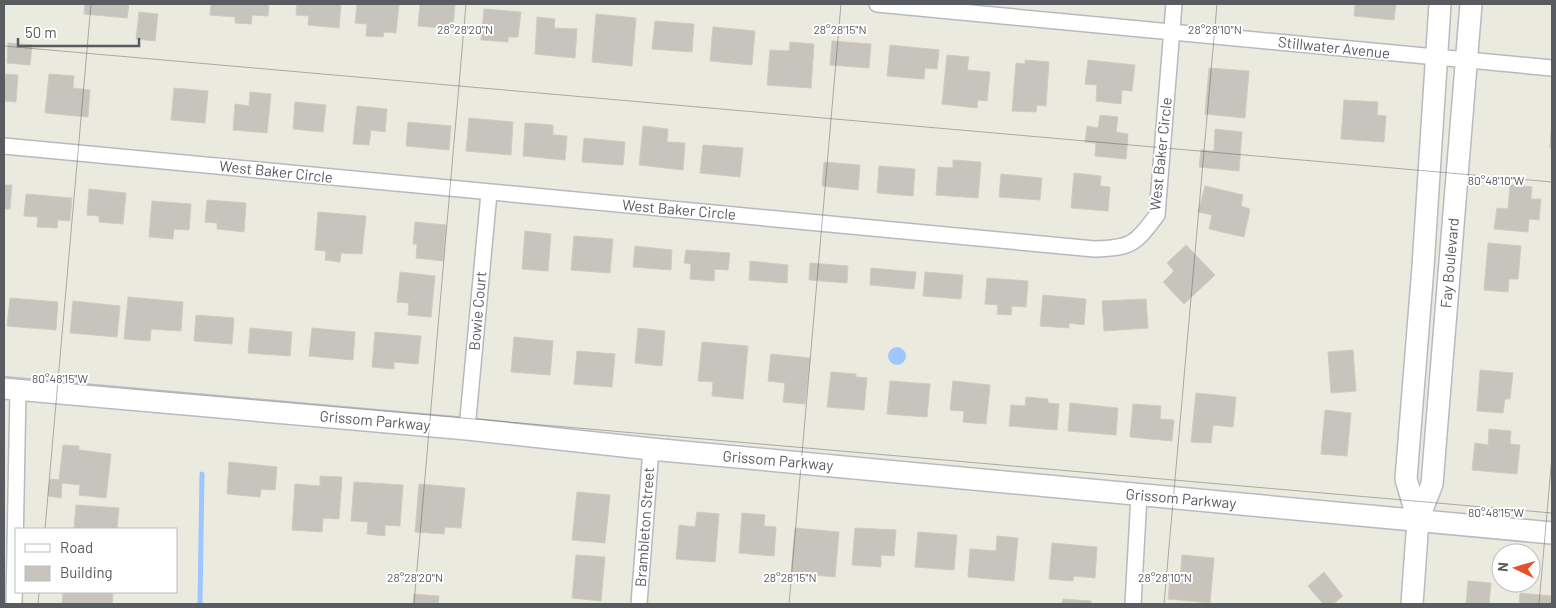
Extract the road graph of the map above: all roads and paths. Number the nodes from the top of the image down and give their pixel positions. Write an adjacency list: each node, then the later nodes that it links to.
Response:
1 (877, 4): 5 (street, Stillwater Avenue)
2 (1174, 4): 5 (street, West Baker Circle)
3 (1440, 4): 6 (main road, Fay Boulevard)
4 (1471, 4): 7 (main road, Fay Boulevard)
5 (1172, 32): 6 (street, Stillwater Avenue); 10 (street, West Baker Circle)
6 (1436, 57): 7 (street, Stillwater Avenue); 15 (main road, Fay Boulevard)
7 (1467, 60): 8 (street, Stillwater Avenue); 15 (main road, Fay Boulevard)
8 (1552, 68)
9 (4, 146): 10 (street, West Baker Circle)
10 (489, 193): 12 (street, Bowie Court)
11 (11, 389): 12 (main road, Grissom Parkway); 17 (street)
12 (467, 430): 13 (main road, Grissom Parkway)
13 (651, 449): 14 (main road, Grissom Parkway); 18 (street, Brambleton Street)
14 (1139, 495): 15 (main road, Grissom Parkway); 19 (street)
15 (1418, 520): 16 (main road, Grissom Parkway); 20 (main road, Fay Boulevard)
16 (1552, 533)
17 (14, 604)
18 (639, 604)
19 (1133, 604)
20 (1412, 604)

